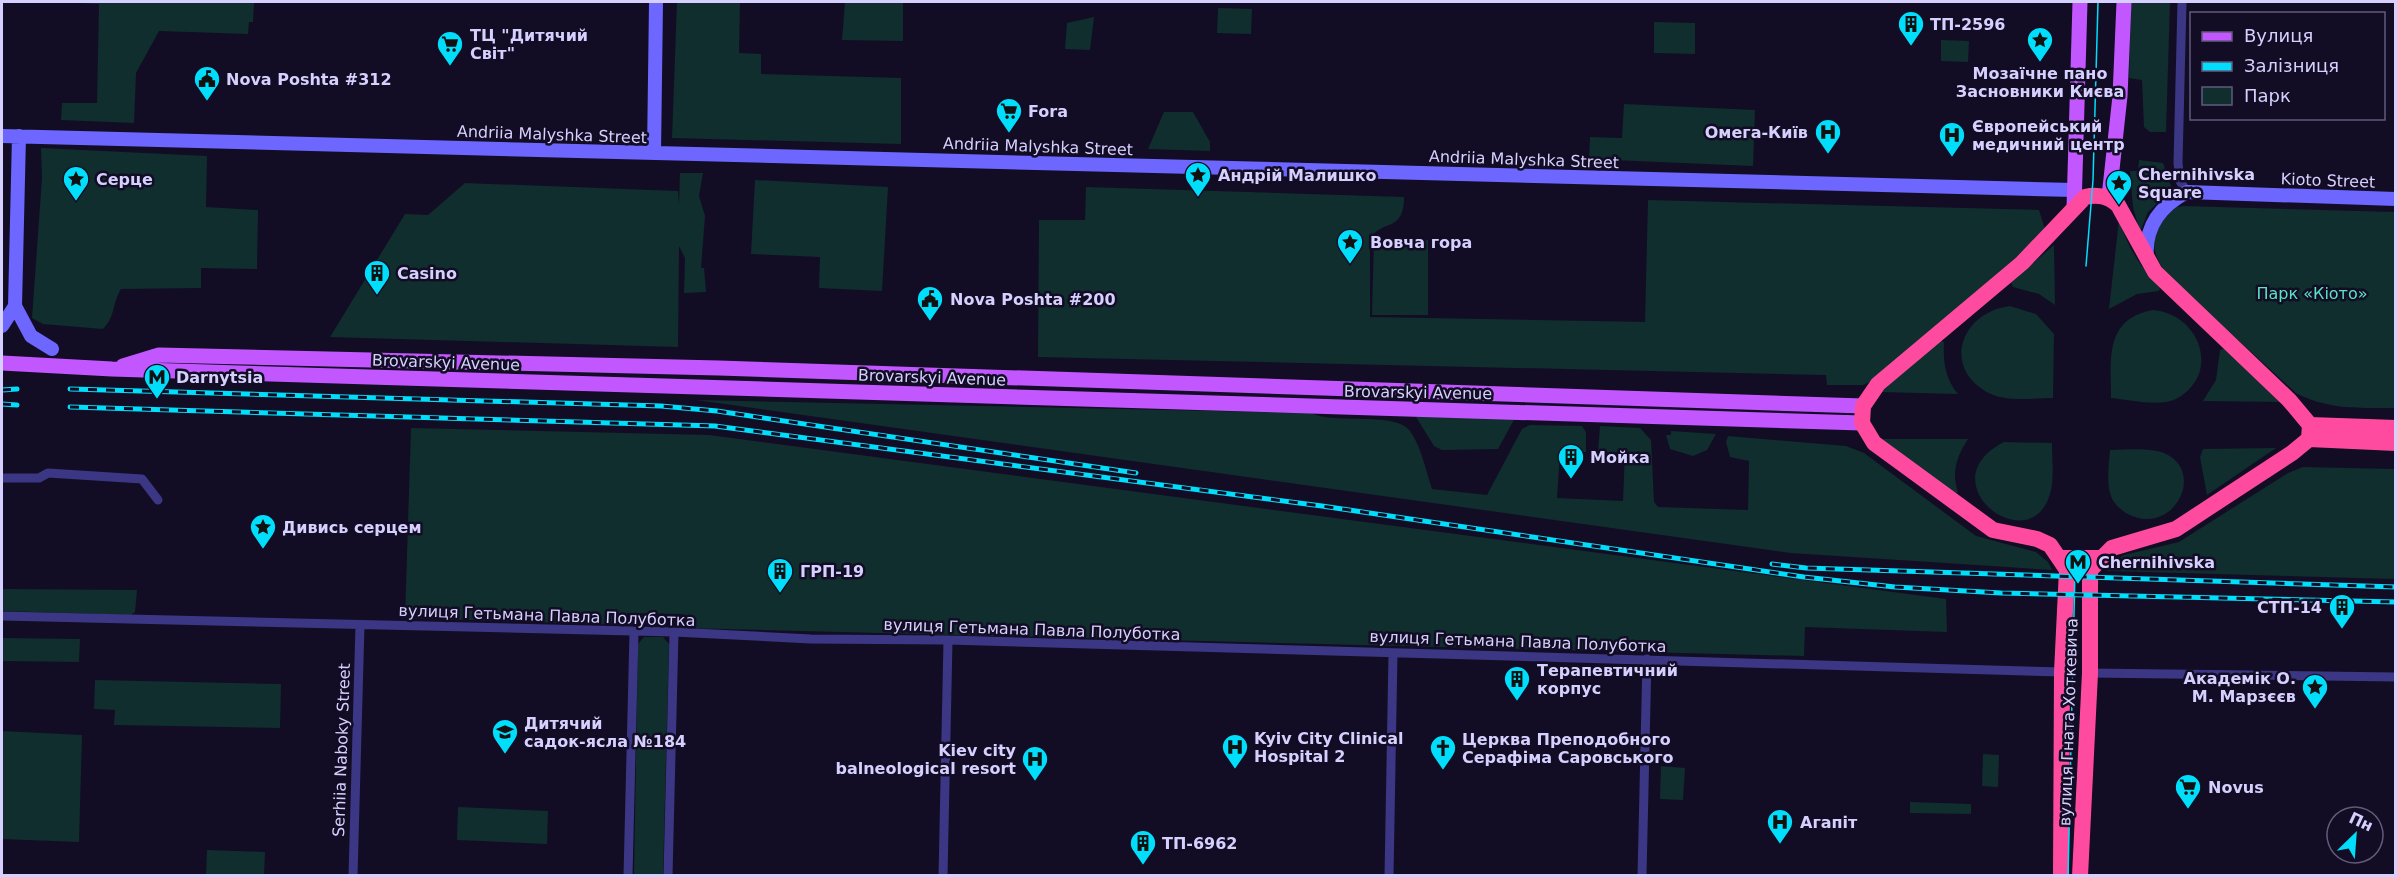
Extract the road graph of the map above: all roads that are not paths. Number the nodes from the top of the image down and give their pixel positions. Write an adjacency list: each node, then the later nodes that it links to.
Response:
1 (656, 2): 7 (street)
2 (2080, 2): 8 (main road)
3 (2124, 2): 10 (main road)
4 (2182, 2): 9 (street)
5 (2, 136): 6 (street, Andriia Malyshka Street)
6 (19, 136): 7 (street, Andriia Malyshka Street); 14 (street)
7 (654, 153): 8 (street, Andriia Malyshka Street)
8 (2074, 190): 12 (main road)
9 (2187, 192): 11 (street, Kioto Street); 13 (street)
10 (2109, 197): 12 (highway); 13 (highway)
11 (2396, 199)
12 (2073, 208): 19 (highway)
13 (2147, 261): 21 (highway)
14 (15, 306): 15 (street); 16 (street)
15 (2, 326)
16 (52, 349)
17 (2, 363): 18 (main road, Brovarskyi Avenue)
18 (112, 369): 19 (main road, Brovarskyi Avenue); 19 (main road, Brovarskyi Avenue)
19 (1862, 415): 25 (highway)
20 (2396, 428): 21 (highway)
21 (2309, 432): 22 (highway); 26 (highway)
22 (2396, 443)
23 (2, 478): 24 (street)
24 (158, 500)
25 (2064, 564): 26 (highway); 34 (highway, вулиця Гната Хоткевича)
26 (2095, 564): 35 (highway, вулиця Гната Хоткевича)
27 (2, 616): 28 (street, вулиця Гетьмана Павла Полуботка)
28 (360, 625): 29 (street, вулиця Гетьмана Павла Полуботка); 37 (street, Serhiia Naboky Street)
29 (634, 632): 30 (street, вулиця Гетьмана Павла Полуботка); 38 (street)
30 (674, 632): 31 (street, вулиця Гетьмана Павла Полуботка); 39 (street)
31 (948, 640): 32 (street, вулиця Гетьмана Павла Полуботка); 40 (street)
32 (1393, 653): 33 (street, вулиця Гетьмана Павла Полуботка); 41 (street)
33 (1647, 659): 34 (street, вулиця Гетьмана Павла Полуботка); 42 (street)
34 (2062, 672): 43 (highway, вулиця Гната Хоткевича)
35 (2090, 673): 36 (street); 44 (highway, вулиця Гната Хоткевича)
36 (2396, 677)
37 (352, 876)
38 (628, 876)
39 (668, 876)
40 (943, 876)
41 (1389, 876)
42 (1642, 876)
43 (2061, 876)
44 (2080, 876)

